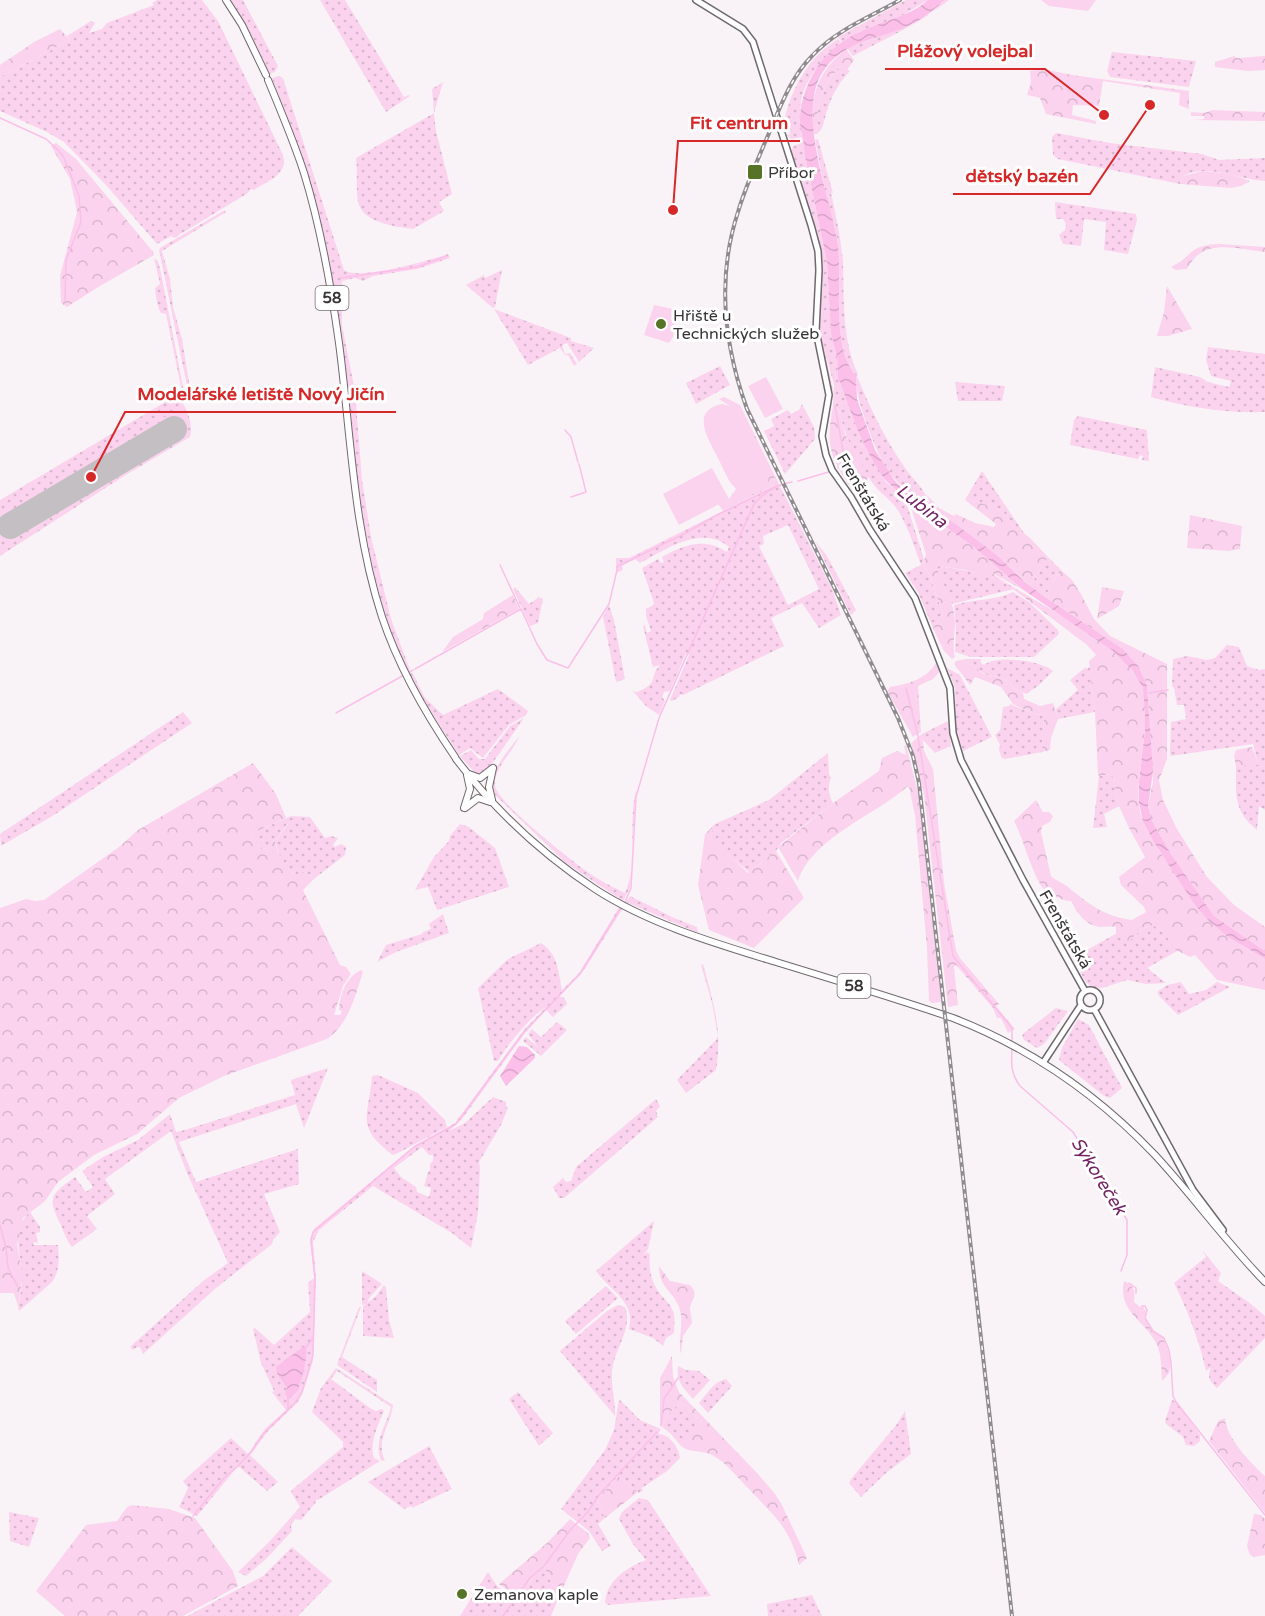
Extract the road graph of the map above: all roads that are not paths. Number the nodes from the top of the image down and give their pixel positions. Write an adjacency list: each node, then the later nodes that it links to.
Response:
1 (226, 0): 3 (main road, 58)
2 (696, 0): 5 (main road, Frenštátská)
3 (466, 772): 4 (main road, 58); 4 (main road); 4 (main road)
4 (493, 803): 8 (main road, 58)
5 (1085, 991): 6 (main road); 7 (main road)
6 (1081, 1005): 7 (main road); 8 (main road)
7 (1094, 1009): 9 (main road)
8 (1043, 1063): 9 (main road, 58)
9 (1245, 1261): 10 (main road, 58)
10 (1265, 1282)

